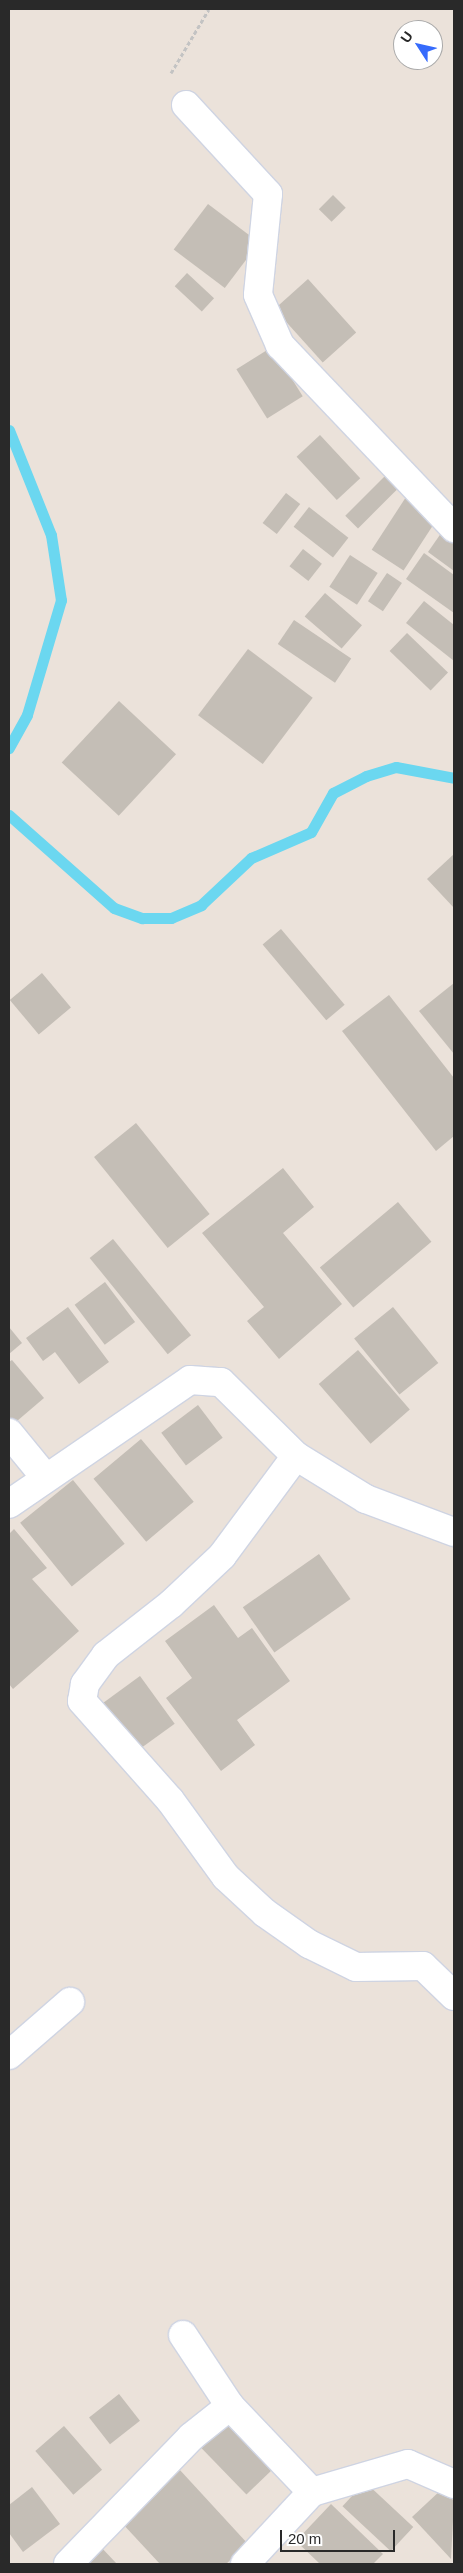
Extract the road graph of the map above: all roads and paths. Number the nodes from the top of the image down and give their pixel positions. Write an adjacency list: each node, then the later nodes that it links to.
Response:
1 (209, 9): 2 (path)
2 (186, 105): 3 (street)
3 (454, 528)
4 (9, 1433): 6 (street)
5 (296, 1456): 6 (street); 8 (street); 9 (street)
6 (45, 1478): 7 (street)
7 (9, 1504)
8 (454, 1532)
9 (454, 1996)
10 (70, 2002): 11 (street)
11 (9, 2055)
12 (184, 2334): 13 (street)
13 (230, 2406): 15 (street); 16 (street)
14 (454, 2484): 15 (street)
15 (312, 2492): 17 (street)
16 (68, 2564)
17 (245, 2564)

